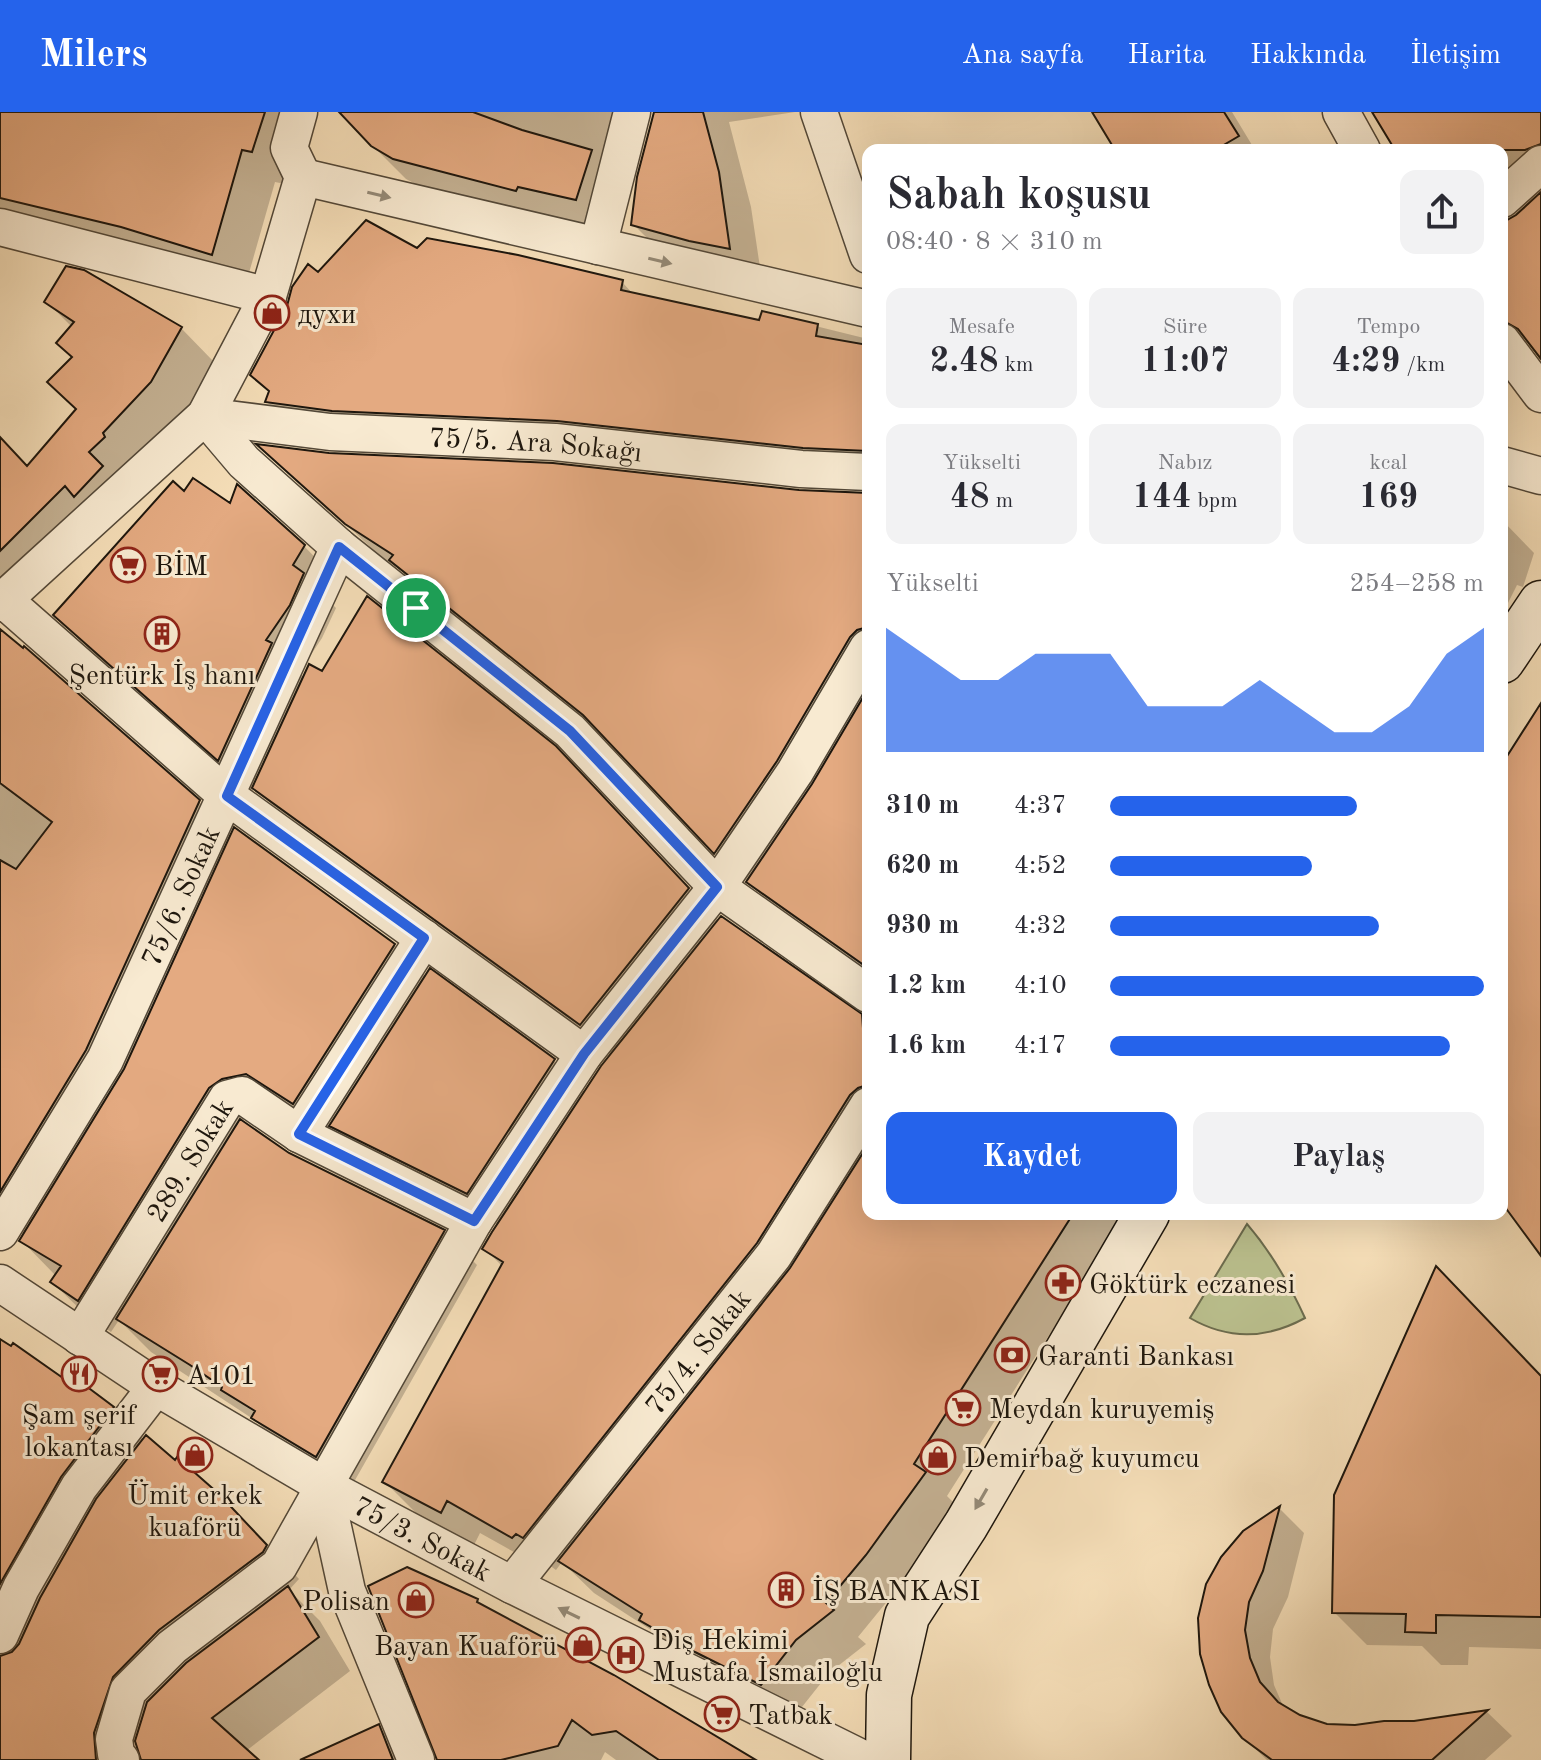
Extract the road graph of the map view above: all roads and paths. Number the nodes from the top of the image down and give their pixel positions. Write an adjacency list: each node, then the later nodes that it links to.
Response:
1 (299, 112): 7 (street)
2 (632, 112): 11 (street)
3 (819, 112): 10 (street)
4 (1341, 112): 5 (street)
5 (1359, 144)
6 (1541, 164): 8 (street)
7 (303, 177): 11 (street, one-way to 11); 12 (street)
8 (1508, 194)
9 (0, 227): 12 (street)
10 (862, 237)
11 (598, 246): 13 (street, one-way to 13)
12 (268, 296): 16 (street)
13 (862, 308)
14 (1508, 350): 15 (street)
15 (1541, 394)
16 (205, 416): 18 (street, 75/5. Ara Sokağı); 20 (street); 21 (street)
17 (1508, 467): 19 (street)
18 (862, 472)
19 (1541, 476)
20 (339, 547): 23 (street, 75/6. Sokak); 24 (street)
21 (2, 602): 23 (street)
22 (862, 658): 24 (street)
23 (227, 796): 25 (street); 32 (street, 75/6. Sokak)
24 (717, 887): 26 (street); 27 (street)
25 (424, 938): 27 (street); 29 (street)
26 (862, 990)
27 (584, 1054): 31 (street)
28 (862, 1116): 37 (street, 75/4. Sokak)
29 (299, 1134): 31 (street, 289. Sokak); 34 (street, 289. Sokak)
30 (1144, 1220): 42 (main road, one-way to 42)
31 (474, 1221): 36 (street)
32 (0, 1232)
33 (0, 1283): 34 (street, 75/3. Sokak)
34 (80, 1337): 35 (street, 75/3. Sokak)
35 (156, 1387): 36 (street, 75/3. Sokak); 38 (street)
36 (324, 1486): 37 (street, 75/3. Sokak); 39 (street); 40 (street)
37 (512, 1585): 41 (street, 75/3. Sokak, one-way to 37)
38 (0, 1635)
39 (121, 1760)
40 (416, 1760)
41 (865, 1760)
42 (888, 1760)

